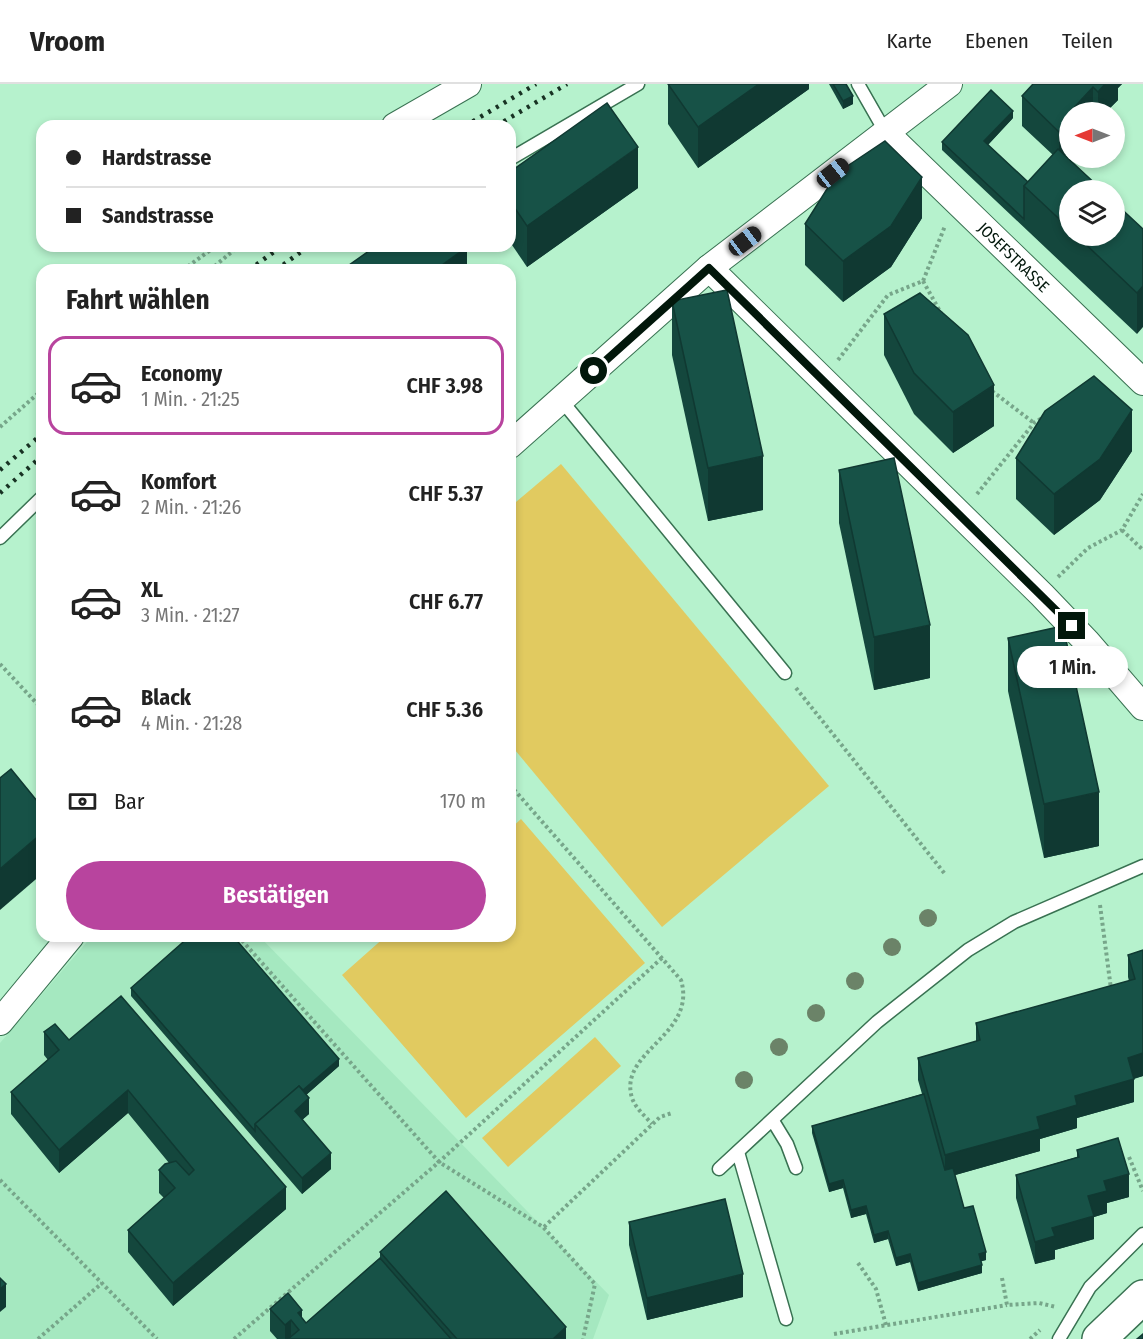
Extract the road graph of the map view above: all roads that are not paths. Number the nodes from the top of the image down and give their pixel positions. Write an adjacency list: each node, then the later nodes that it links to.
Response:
1 (468, 84): 5 (street)
2 (638, 84): 7 (lane)
3 (858, 84): 6 (lane)
4 (949, 84): 6 (street)
5 (405, 120)
6 (886, 133): 8 (street); 9 (street, JOSEFSTRASSE)
7 (516, 155)
8 (709, 268): 10 (street); 15 (street)
9 (1143, 382)
10 (562, 401): 11 (street); 14 (lane)
11 (516, 440)
12 (36, 502): 13 (lane)
13 (0, 538)
14 (784, 673)
15 (1143, 707)
16 (1143, 866): 19 (lane)
17 (66, 942): 18 (street)
18 (0, 1022)
19 (773, 1121): 20 (lane); 21 (lane)
20 (738, 1152): 22 (lane); 25 (lane)
21 (796, 1168)
22 (719, 1169)
23 (1143, 1234): 26 (lane)
24 (1143, 1297): 27 (main road)
25 (786, 1319)
26 (1059, 1339)
27 (1099, 1339)

